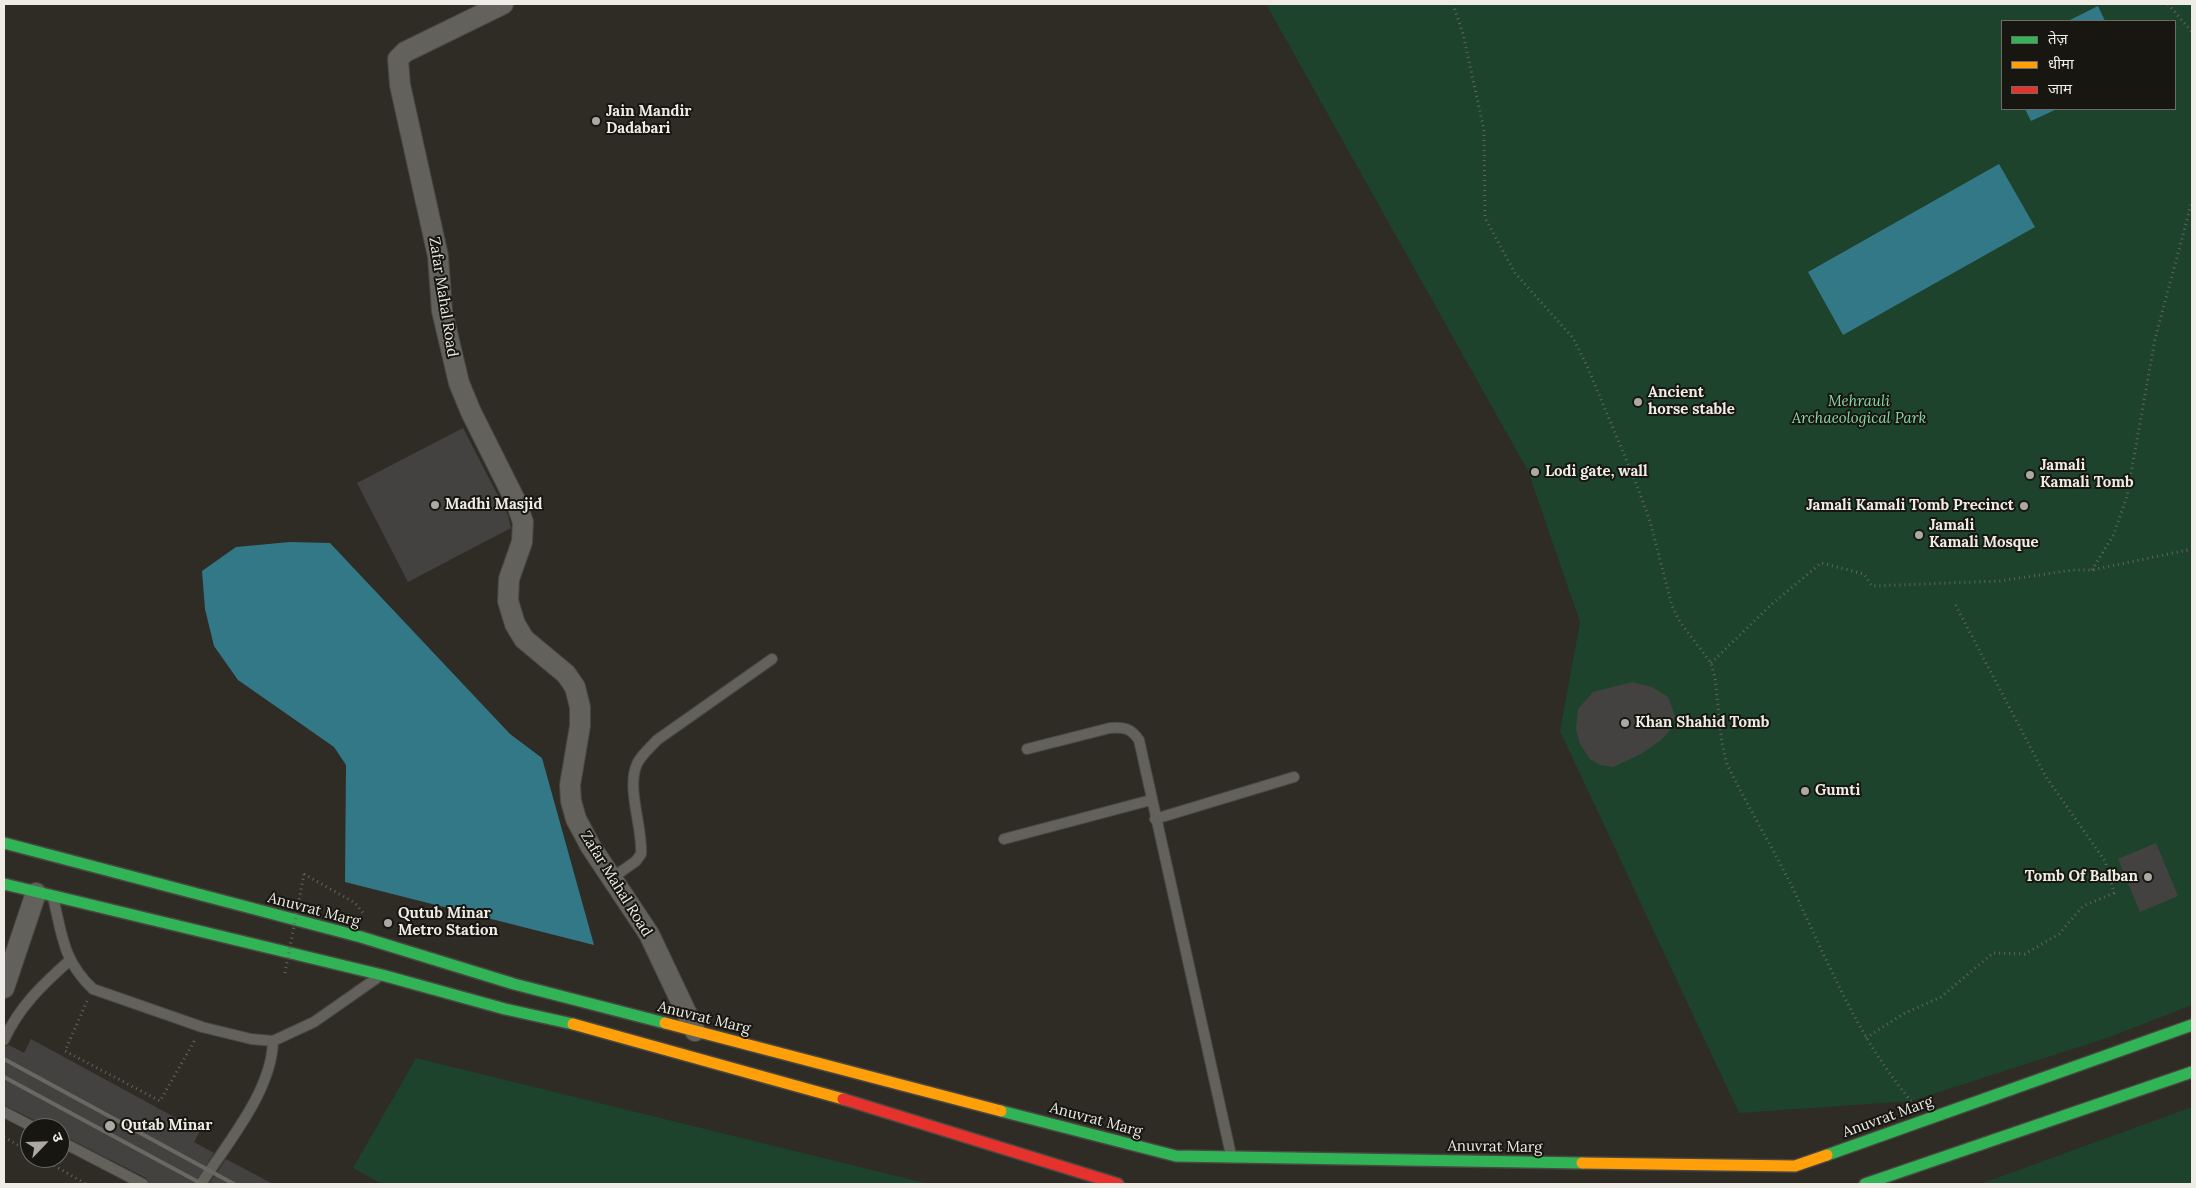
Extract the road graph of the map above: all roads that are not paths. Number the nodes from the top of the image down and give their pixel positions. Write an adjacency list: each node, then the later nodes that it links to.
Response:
1 (503, 4): 9 (street, Zafar Mahal Road)
2 (772, 660): 9 (lane)
3 (1027, 749): 5 (lane)
4 (1294, 777): 6 (lane)
5 (1151, 800): 6 (lane); 7 (lane)
6 (1155, 819): 23 (lane)
7 (1004, 839)
8 (4, 843): 16 (highway, Anuvrat Marg)
9 (612, 878): 16 (street, Zafar Mahal Road)
10 (4, 884): 11 (highway)
11 (44, 895): 12 (lane); 13 (highway); 14 (street)
12 (69, 961): 17 (lane); 18 (lane)
13 (382, 975): 18 (lane); 26 (highway)
14 (4, 988)
15 (2192, 1025): 23 (highway, Anuvrat Marg)
16 (695, 1031): 23 (highway, Anuvrat Marg)
17 (4, 1040)
18 (273, 1041): 25 (lane)
19 (2192, 1072): 27 (highway)
20 (4, 1112): 21 (lane)
21 (20, 1120)
22 (70, 1146): 24 (lane)
23 (1232, 1158)
24 (143, 1184)
25 (201, 1184)
26 (1118, 1184)
27 (1865, 1184)

